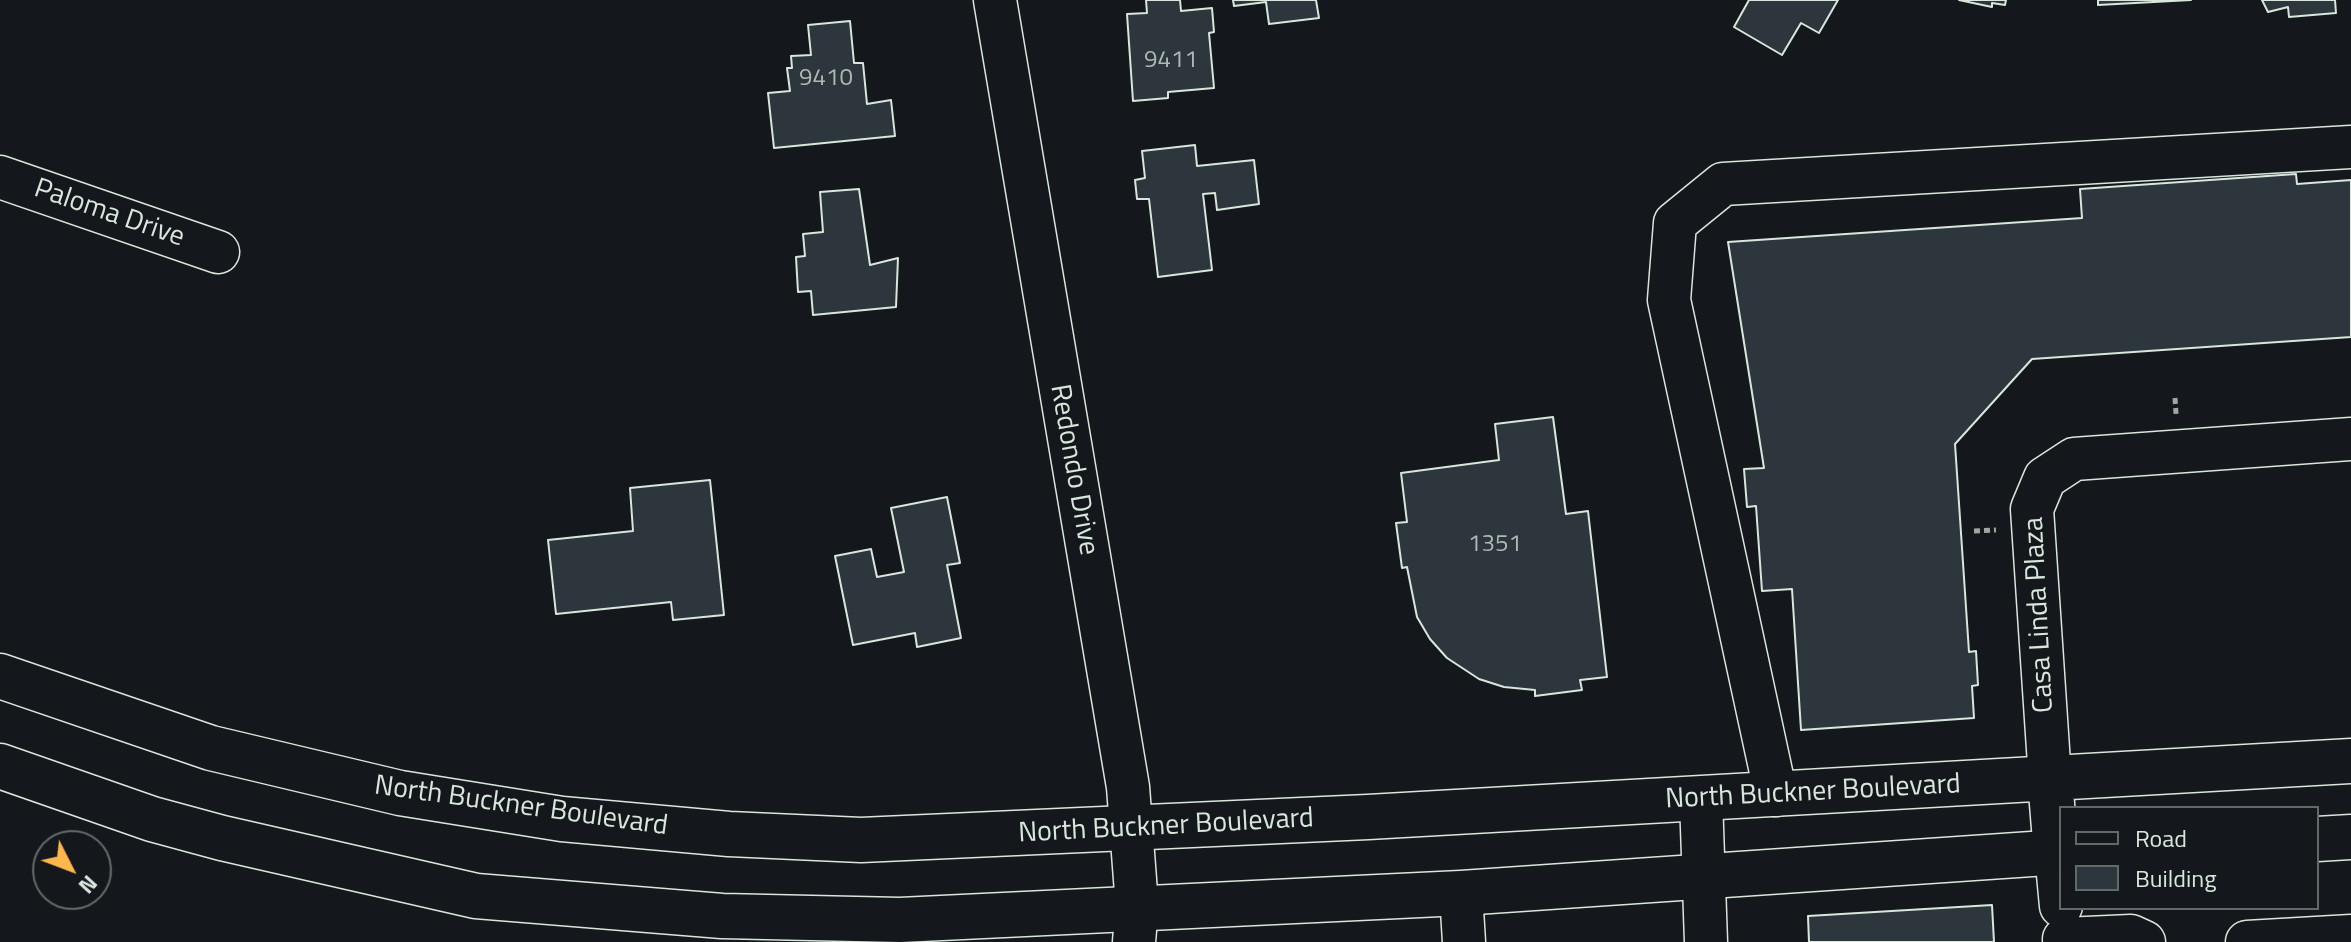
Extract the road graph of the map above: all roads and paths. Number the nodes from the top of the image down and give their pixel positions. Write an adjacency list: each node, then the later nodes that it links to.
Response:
1 (995, 0): 12 (street, Redondo Drive)
2 (2351, 147): 10 (street)
3 (0, 177): 4 (street, Paloma Drive)
4 (218, 252)
5 (2351, 439): 9 (street, Casa Linda Plaza)
6 (0, 676): 12 (main road, North Buckner Boulevard)
7 (2351, 761): 9 (main road, North Buckner Boulevard)
8 (0, 766): 18 (main road)
9 (2050, 779): 10 (main road, North Buckner Boulevard); 15 (main road)
10 (1776, 795): 11 (main road, North Buckner Boulevard)
11 (1701, 799): 12 (main road, North Buckner Boulevard); 16 (street)
12 (1131, 829): 18 (street, Redondo Drive)
13 (2351, 837): 14 (main road)
14 (2319, 839)
15 (2058, 852): 16 (main road)
16 (1704, 878): 17 (main road); 22 (street)
17 (1461, 893): 18 (main road); 21 (street)
18 (1136, 924)
19 (2063, 924): 23 (street)
20 (2351, 936): 24 (street)
21 (1464, 942)
22 (1706, 942)
23 (2144, 942)
24 (2247, 942)

